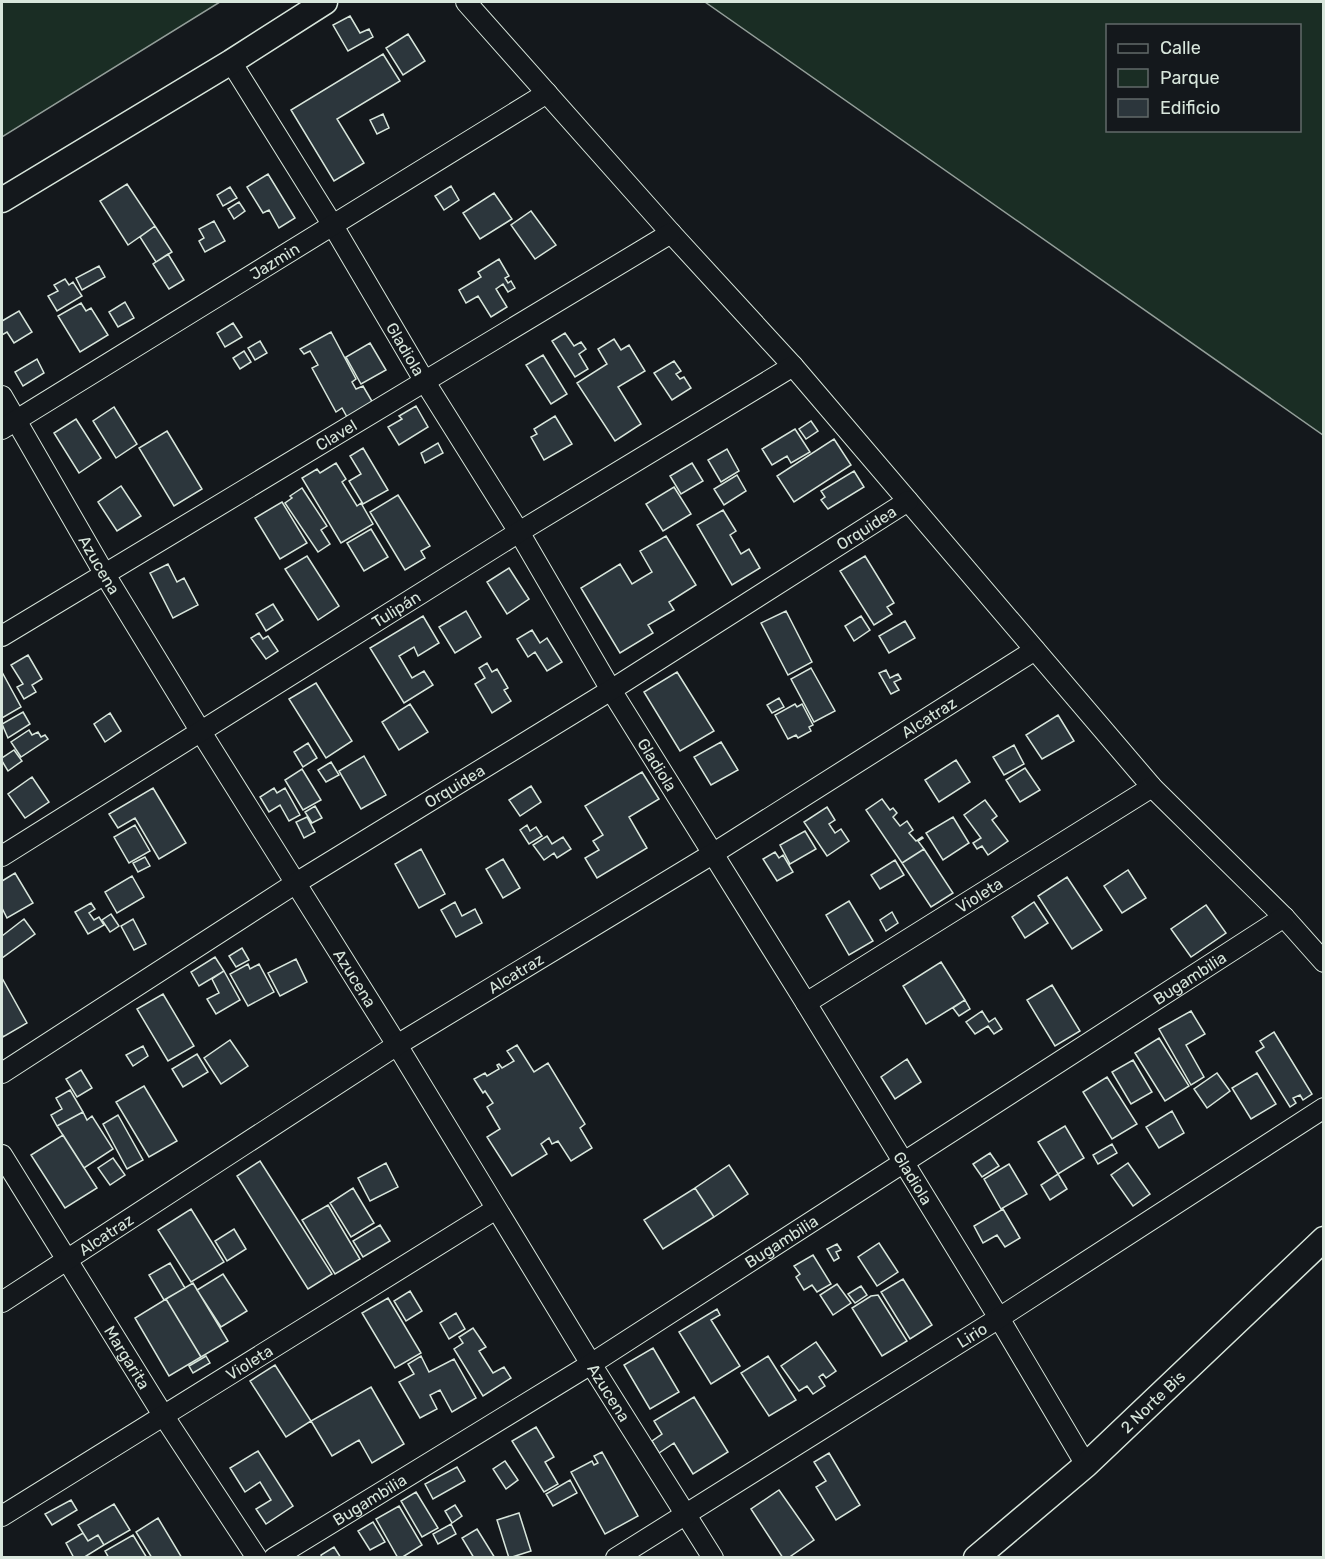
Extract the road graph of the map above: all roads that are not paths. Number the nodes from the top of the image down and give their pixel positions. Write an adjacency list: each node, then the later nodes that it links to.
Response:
1 (325, 2): 3 (street)
2 (466, 2): 4 (street)
3 (231, 62): 5 (street); 6 (street, Gladiola)
4 (547, 93): 6 (street, Jazmin); 7 (street)
5 (2, 200)
6 (332, 224): 9 (street, Gladiola); 11 (street, Jazmin)
7 (671, 233): 8 (street); 9 (street, Clavel)
8 (793, 366): 12 (street); 13 (street, Tulipán)
9 (425, 382): 13 (street, Gladiola); 14 (street, Clavel)
10 (2, 396): 11 (street, Azucena)
11 (9, 424): 14 (street, Azucena)
12 (908, 501): 16 (street); 17 (street, Orquidea)
13 (519, 532): 17 (street, Gladiola); 18 (street, Tulipán)
14 (104, 573): 15 (street, Clavel); 18 (street, Azucena)
15 (2, 636)
16 (1035, 650): 19 (street); 20 (street, Alcatraz)
17 (611, 690): 20 (street, Gladiola); 22 (street, Orquidea)
18 (201, 732): 21 (street, Tulipán); 22 (street, Azucena)
19 (1152, 788): 23 (street); 25 (street, Violeta)
20 (714, 853): 25 (street, Gladiola); 26 (street, Alcatraz)
21 (2, 856)
22 (296, 883): 26 (street, Azucena); 27 (street, Orquidea)
23 (1284, 917): 24 (street); 30 (street, Bugambilia)
24 (1323, 962)
25 (806, 1003): 30 (street, Gladiola)
26 (397, 1045): 31 (street, Azucena); 33 (street, Alcatraz)
27 (2, 1073)
28 (1323, 1108): 35 (street, Lirio)
29 (2, 1155): 33 (street, Margarita)
30 (904, 1163): 35 (street, Gladiola); 36 (street, Bugambilia)
31 (496, 1209): 36 (street, Azucena); 37 (street, Violeta)
32 (1323, 1239): 38 (street, 2 Norte Bis)
33 (66, 1261): 34 (street, Alcatraz); 37 (street, Margarita)
34 (2, 1302)
35 (999, 1318): 38 (street, Gladiola); 39 (street, Lirio)
36 (591, 1364): 39 (street, Azucena); 42 (street, Bugambilia)
37 (163, 1415): 40 (street, Violeta); 41 (street, Margarita)
38 (1086, 1465): 45 (street, 2 Norte Bis)
39 (686, 1513): 43 (street, Lirio); 44 (street, Azucena)
40 (2, 1516)
41 (257, 1557)
42 (274, 1557)
43 (616, 1557)
44 (713, 1557)
45 (976, 1557)

